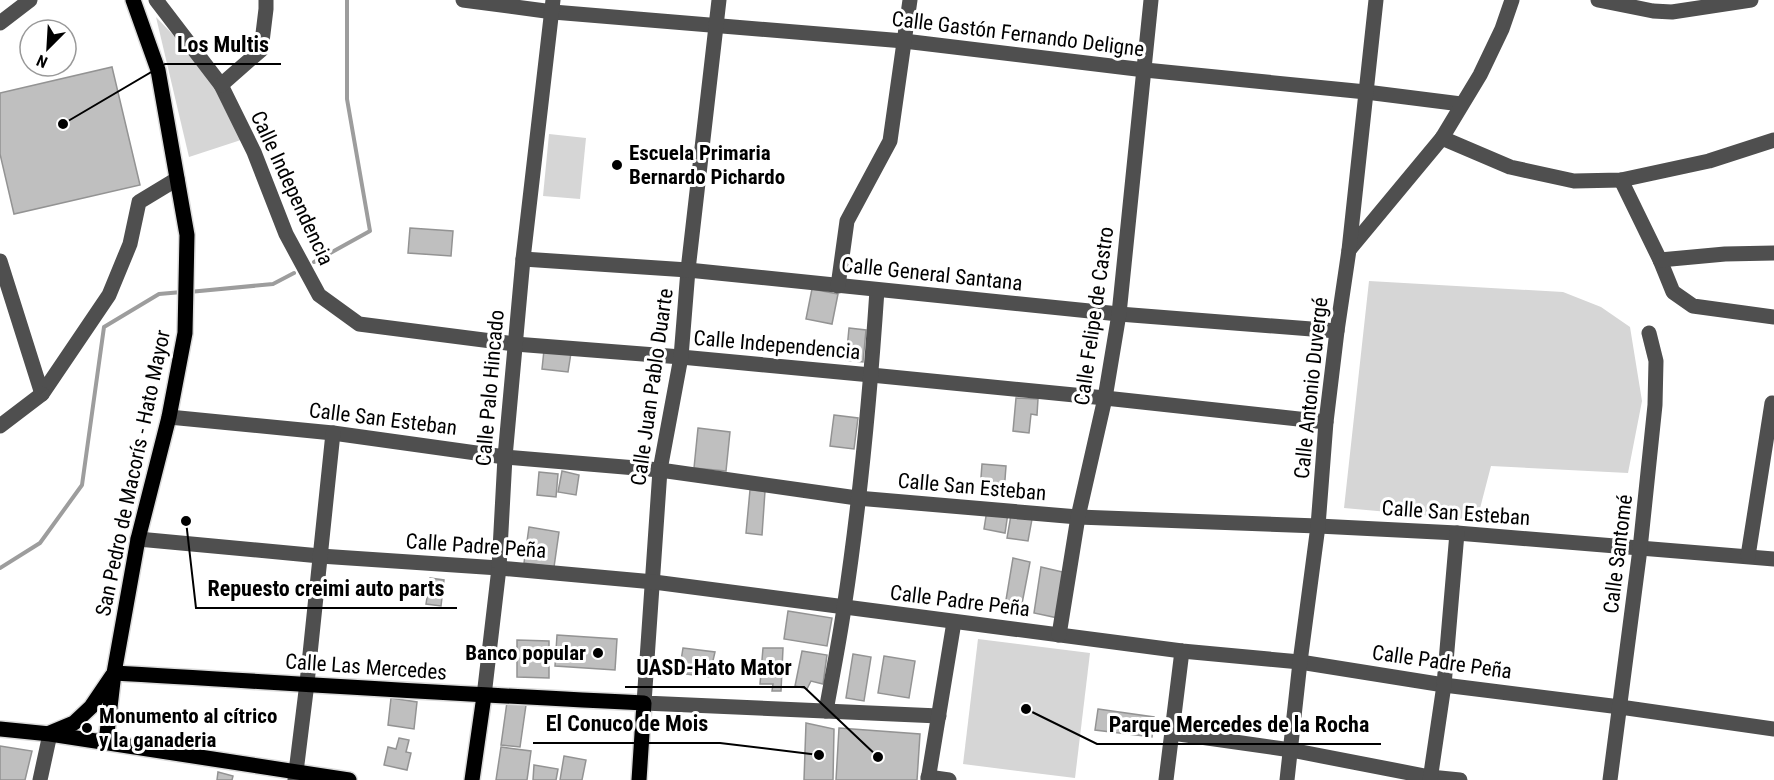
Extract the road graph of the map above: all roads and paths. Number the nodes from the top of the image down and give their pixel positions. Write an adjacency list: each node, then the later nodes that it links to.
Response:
1 (30, 0): 15 (street)
2 (133, 0): 24 (main road, San Pedro de Macorís - Hato Mayor)
3 (156, 0): 19 (street, Calle Independencia)
4 (266, 0): 19 (street)
5 (463, 0): 13 (street, Calle Gastón Fernando Deligne)
6 (719, 0): 16 (street, Calle Juan Pablo Duarte)
7 (910, 0): 17 (street)
8 (1150, 0): 18 (street, Calle Felipe de Castro)
9 (1376, 0): 20 (street, Calle Antonio Duvergé)
10 (1512, 0): 21 (street)
11 (1599, 0): 14 (street)
12 (1751, 0): 14 (street)
13 (553, 6): 16 (street, Calle Gastón Fernando Deligne); 28 (street, Calle Palo Hincado)
14 (1672, 6)
15 (0, 22)
16 (716, 24): 17 (street, Calle Gastón Fernando Deligne); 31 (street, Calle Juan Pablo Duarte)
17 (904, 41): 18 (street, Calle Gastón Fernando Deligne); 32 (street)
18 (1145, 69): 20 (street, Calle Gastón Fernando Deligne); 34 (street, Calle Felipe de Castro)
19 (221, 85): 38 (street, Calle Independencia)
20 (1366, 92): 21 (street, Calle Gastón Fernando Deligne); 26 (street, Calle Antonio Duvergé)
21 (1461, 104): 22 (street)
22 (1442, 138): 25 (street); 26 (street)
23 (1774, 140): 25 (street)
24 (177, 179): 41 (street); 44 (main road, San Pedro de Macorís - Hato Mayor)
25 (1621, 180): 29 (street)
26 (1349, 250): 36 (street, Calle Antonio Duvergé)
27 (1774, 253): 29 (street)
28 (523, 259): 31 (street, Calle General Santana); 38 (street, Calle Palo Hincado)
29 (1660, 260): 35 (street)
30 (0, 261): 41 (street)
31 (688, 270): 32 (street, Calle General Santana); 39 (street, Calle Juan Pablo Duarte)
32 (838, 286): 33 (street, Calle General Santana)
33 (877, 290): 34 (street, Calle General Santana); 40 (street)
34 (1119, 314): 36 (street, Calle General Santana); 42 (street, Calle Felipe de Castro)
35 (1774, 317)
36 (1337, 332): 45 (street, Calle Antonio Duvergé)
37 (1649, 333): 55 (street, Calle Santomé)
38 (514, 344): 39 (street, Calle Independencia); 48 (street, Calle Palo Hincado)
39 (681, 357): 40 (street, Calle Independencia); 49 (street, Calle Juan Pablo Duarte)
40 (871, 375): 42 (street, Calle Independencia); 50 (street)
41 (42, 394): 46 (street)
42 (1105, 398): 45 (street, Calle Independencia); 51 (street, Calle Felipe de Castro)
43 (1772, 403): 57 (street)
44 (169, 417): 47 (street, Calle San Esteban); 54 (main road, San Pedro de Macorís - Hato Mayor)
45 (1326, 422): 52 (street, Calle Antonio Duvergé)
46 (0, 426)
47 (333, 433): 48 (street, Calle San Esteban); 56 (street)
48 (505, 457): 49 (street, Calle San Esteban); 59 (street, Calle Palo Hincado)
49 (660, 470): 50 (street, Calle San Esteban); 60 (street, Calle Juan Pablo Duarte)
50 (857, 498): 51 (street, Calle San Esteban); 61 (street)
51 (1078, 517): 52 (street, Calle San Esteban); 63 (street, Calle Felipe de Castro)
52 (1318, 526): 53 (street, Calle San Esteban); 65 (street, Calle Antonio Duvergé)
53 (1457, 533): 55 (street, Calle San Esteban); 68 (street)
54 (138, 539): 56 (street, Calle Padre Peña); 66 (main road, San Pedro de Macorís - Hato Mayor)
55 (1640, 549): 57 (street, Calle San Esteban); 71 (street, Calle Santomé)
56 (320, 556): 59 (street, Calle Padre Peña); 67 (street)
57 (1748, 556): 58 (street, Calle San Esteban)
58 (1774, 559)
59 (499, 568): 60 (street, Calle Padre Peña); 69 (street, Calle Palo Hincado)
60 (654, 582): 61 (street, Calle Padre Peña); 70 (street, Calle Juan Pablo Duarte)
61 (844, 608): 62 (street, Calle Padre Peña); 72 (street)
62 (954, 622): 63 (street, Calle Padre Peña); 73 (street)
63 (1059, 635): 64 (street, Calle Padre Peña)
64 (1182, 651): 65 (street, Calle Padre Peña); 76 (street)
65 (1300, 662): 68 (street, Calle Padre Peña); 79 (street, Calle Antonio Duvergé)
66 (114, 673): 67 (main road, Calle Las Mercedes); 77 (main road, San Pedro de Macorís - Hato Mayor); 78 (main road, San Pedro de Macorís - Hato Mayor)
67 (307, 683): 69 (main road, Calle Las Mercedes); 80 (street)
68 (1444, 685): 71 (street, Calle Padre Peña); 81 (street)
69 (484, 696): 70 (main road, Calle Las Mercedes); 85 (main road, Calle Palo Hincado)
70 (644, 703): 72 (street, Calle Las Mercedes); 86 (main road, Calle Juan Pablo Duarte)
71 (1620, 706): 75 (street, Calle Padre Peña); 91 (street, Calle Santomé)
72 (826, 711): 73 (street, Calle Las Mercedes)
73 (939, 716): 82 (street)
74 (0, 729): 77 (main road)
75 (1774, 729)
76 (1172, 733): 79 (street); 88 (street)
77 (50, 734): 78 (main road); 83 (street)
78 (106, 742): 80 (main road)
79 (1291, 750): 81 (street); 89 (street, Calle Antonio Duvergé)
80 (296, 775): 84 (main road)
81 (1430, 778): 90 (street)
82 (928, 779): 87 (street)
83 (40, 780)
84 (349, 780)
85 (472, 780)
86 (639, 780)
87 (949, 780)
88 (1166, 780)
89 (1287, 780)
90 (1460, 780)
91 (1610, 780)

